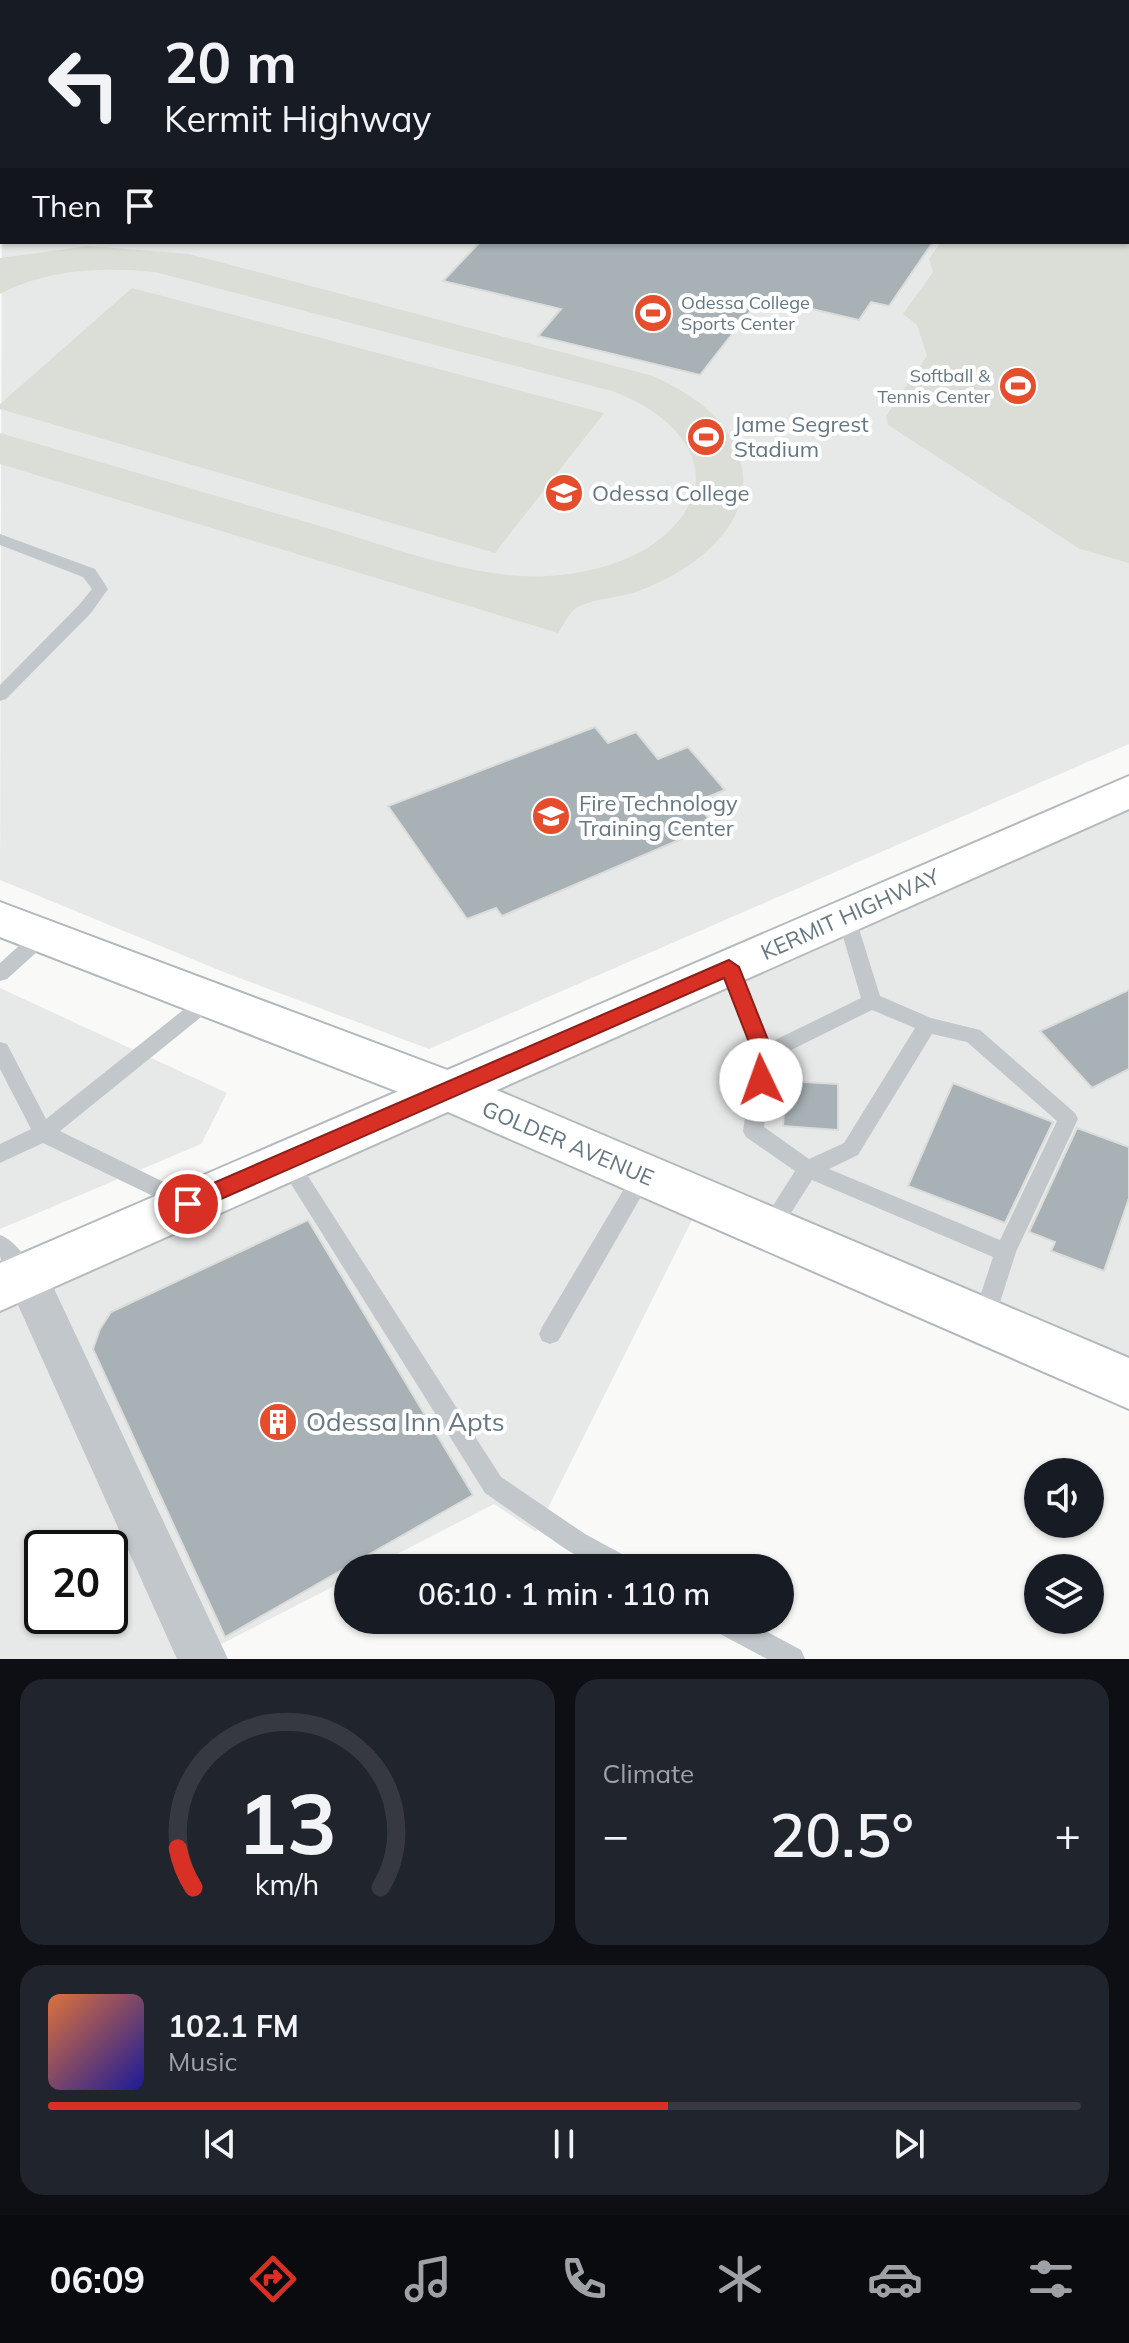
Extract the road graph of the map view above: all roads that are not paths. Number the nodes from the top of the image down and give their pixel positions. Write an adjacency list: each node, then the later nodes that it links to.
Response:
1 (0, 539): 2 (lane)
2 (0, 695)
3 (1129, 791): 4 (main road, KERMIT HIGHWAY)
4 (846, 916): 6 (main road, KERMIT HIGHWAY); 9 (lane)
5 (20, 928): 7 (lane); 8 (main road, GOLDER AVENUE)
6 (729, 967): 12 (lane); 13 (main road, KERMIT HIGHWAY)
7 (0, 974)
8 (209, 1000): 13 (main road, GOLDER AVENUE); 14 (lane)
9 (872, 1001): 10 (lane); 12 (lane)
10 (927, 1025): 17 (lane); 21 (lane)
11 (0, 1050): 14 (lane)
12 (764, 1055): 17 (lane)
13 (449, 1091): 16 (main road, KERMIT HIGHWAY); 18 (main road, GOLDER AVENUE)
14 (43, 1133): 15 (lane); 19 (lane)
15 (0, 1154)
16 (288, 1162): 19 (main road, KERMIT HIGHWAY); 26 (lane)
17 (808, 1169): 20 (lane); 21 (lane)
18 (643, 1175): 20 (main road, GOLDER AVENUE); 24 (lane)
19 (188, 1204): 22 (main road, KERMIT HIGHWAY)
20 (769, 1229): 23 (main road, GOLDER AVENUE)
21 (1005, 1252): 23 (lane)
22 (9, 1270): 28 (street)
23 (983, 1321): 25 (main road, GOLDER AVENUE)
24 (550, 1334)
25 (1129, 1384)
26 (598, 1554)
27 (746, 1634): 29 (lane)
28 (203, 1659)
29 (792, 1659)

